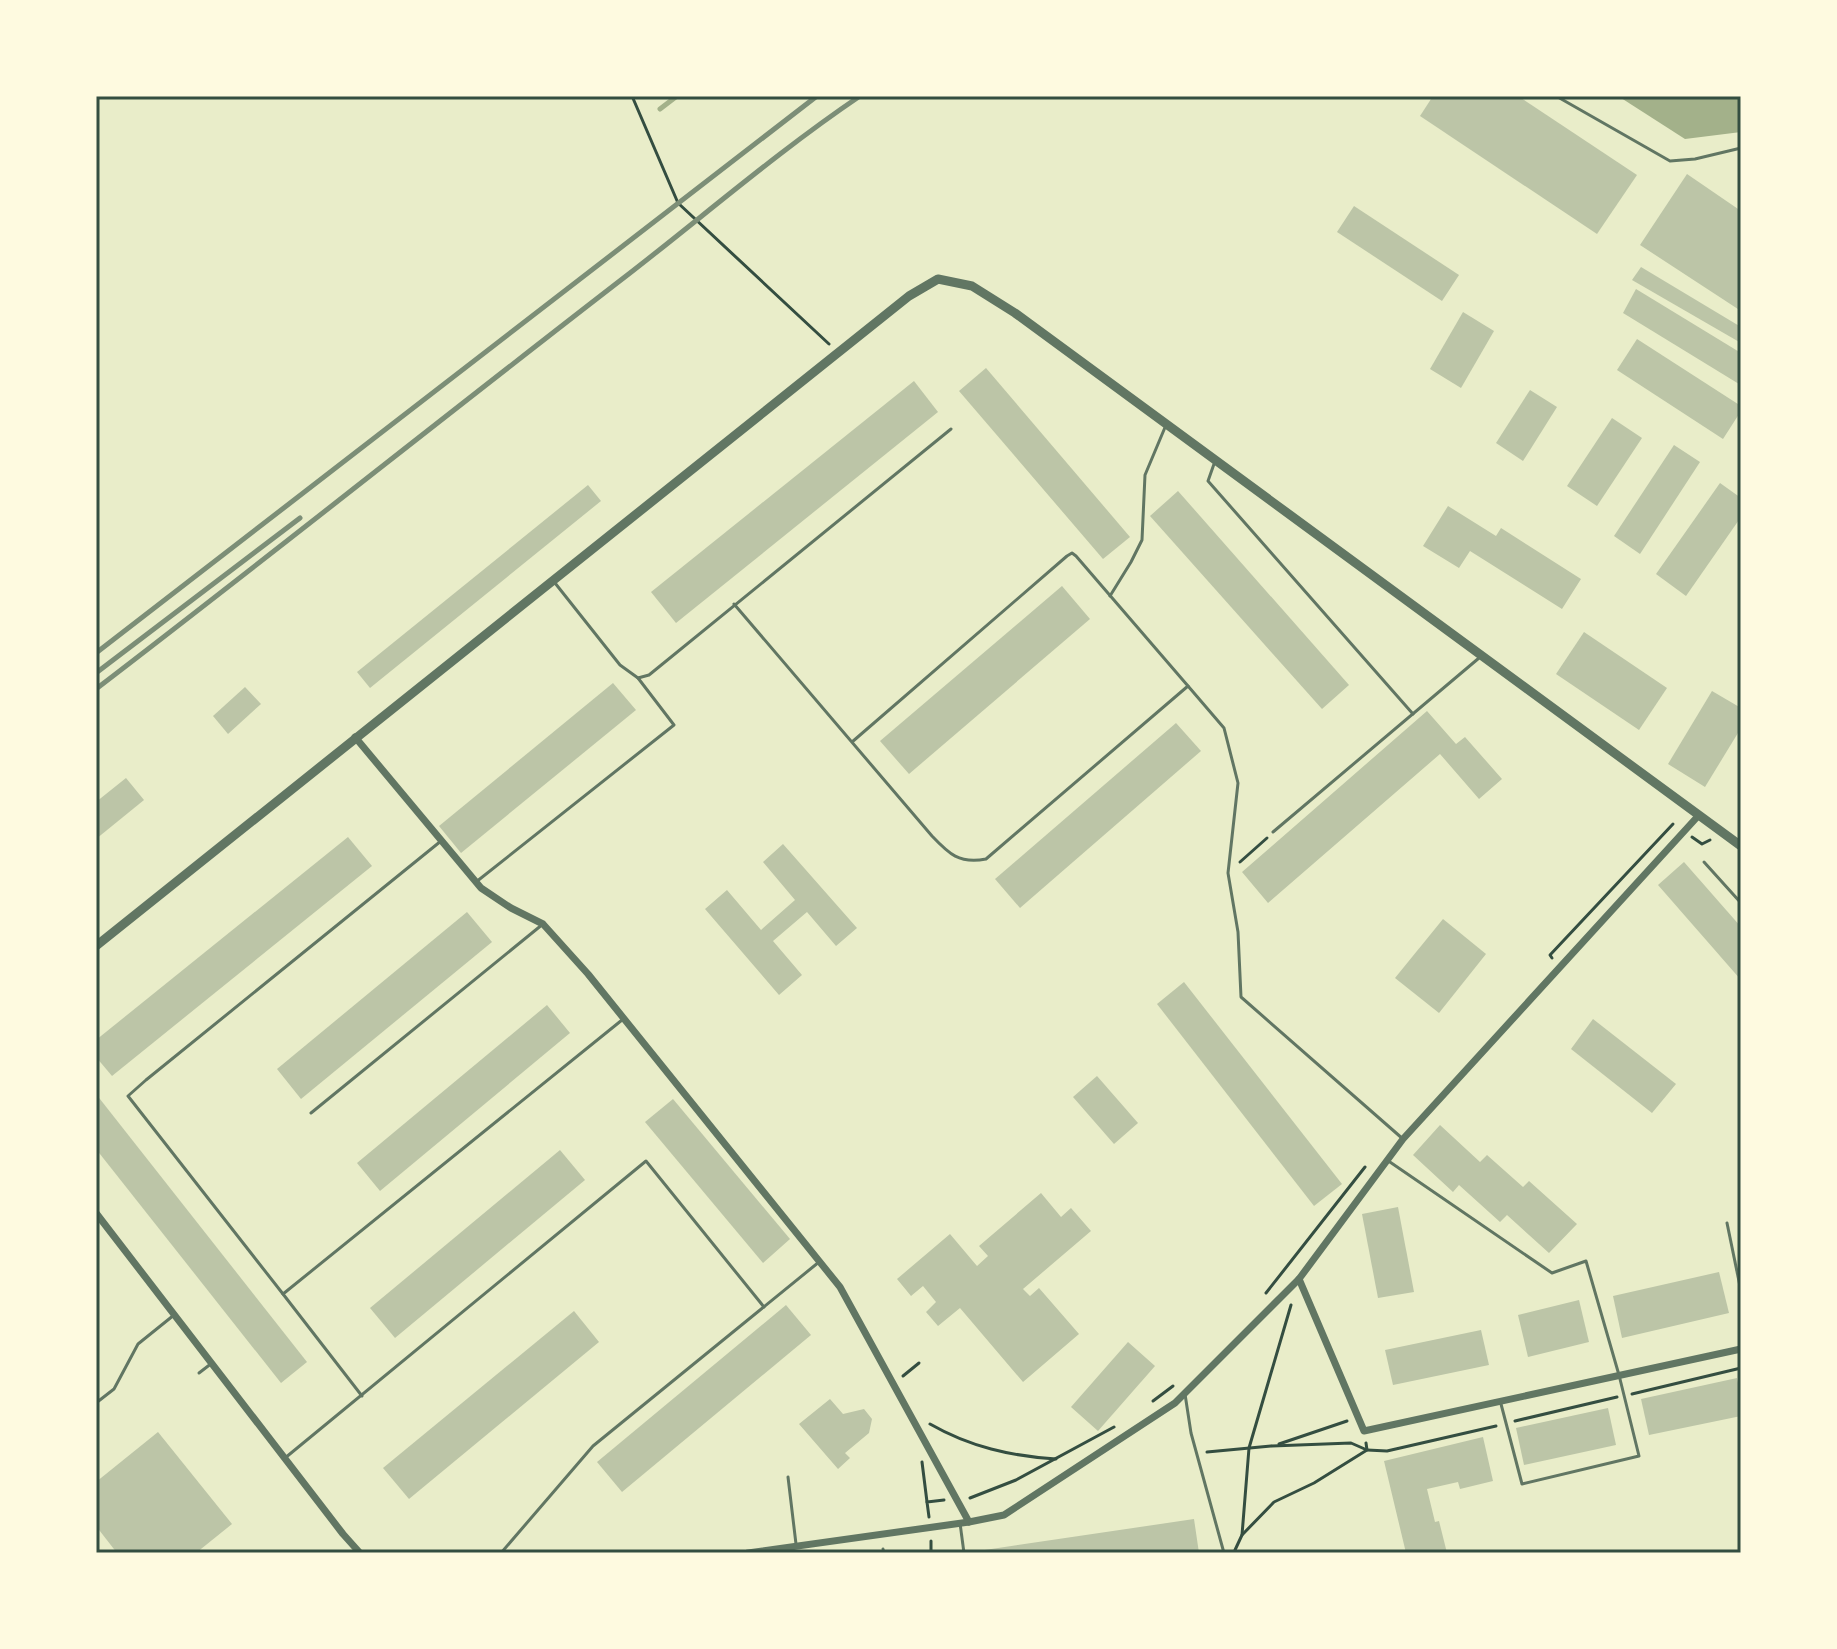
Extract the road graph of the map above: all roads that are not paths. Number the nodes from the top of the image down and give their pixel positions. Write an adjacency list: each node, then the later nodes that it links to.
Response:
1 (1556, 96): 2 (lane)
2 (1741, 148)
3 (1167, 424): 5 (street); 6 (street); 7 (lane)
4 (951, 429): 8 (lane)
5 (1215, 459): 9 (street); 12 (lane)
6 (553, 580): 10 (lane); 13 (street)
7 (1110, 596): 11 (lane); 14 (lane)
8 (734, 604): 10 (lane); 14 (lane)
9 (1482, 655): 12 (lane); 15 (street)
10 (638, 678): 20 (lane)
11 (1188, 686): 14 (lane); 26 (lane)
12 (1413, 714): 16 (lane)
13 (355, 737): 17 (street); 23 (street)
14 (852, 742)
15 (1699, 815): 18 (street); 26 (street)
16 (1273, 832)
17 (441, 841): 20 (street); 33 (lane)
18 (1741, 846)
19 (1704, 862): 21 (lane)
20 (476, 882): 22 (street)
21 (1741, 903)
22 (543, 924): 24 (street); 25 (lane)
23 (96, 946)
24 (624, 1019): 30 (street); 33 (lane)
25 (311, 1113)
26 (1403, 1139): 27 (street)
27 (1387, 1160): 31 (street); 39 (lane)
28 (96, 1213): 35 (street)
29 (1727, 1223): 32 (lane)
30 (819, 1262): 34 (lane); 46 (street)
31 (1299, 1279): 40 (street); 42 (street)
32 (1741, 1291)
33 (283, 1294): 41 (lane)
34 (764, 1307): 41 (lane); 51 (lane)
35 (175, 1315): 37 (street); 43 (lane)
36 (1741, 1349): 39 (street)
37 (212, 1363): 38 (lane); 44 (street)
38 (199, 1373)
39 (1619, 1375): 42 (street); 42 (lane)
40 (1184, 1393): 46 (street); 54 (lane)
41 (362, 1396): 44 (lane)
42 (1500, 1401)
43 (96, 1403)
44 (285, 1458): 50 (street)
45 (788, 1477): 48 (lane)
46 (969, 1522): 47 (street)
47 (960, 1523): 48 (street); 53 (lane)
48 (796, 1546): 49 (street)
49 (786, 1550): 52 (street)
50 (358, 1552)
51 (501, 1553)
52 (748, 1553)
53 (964, 1553)
54 (1224, 1553)

